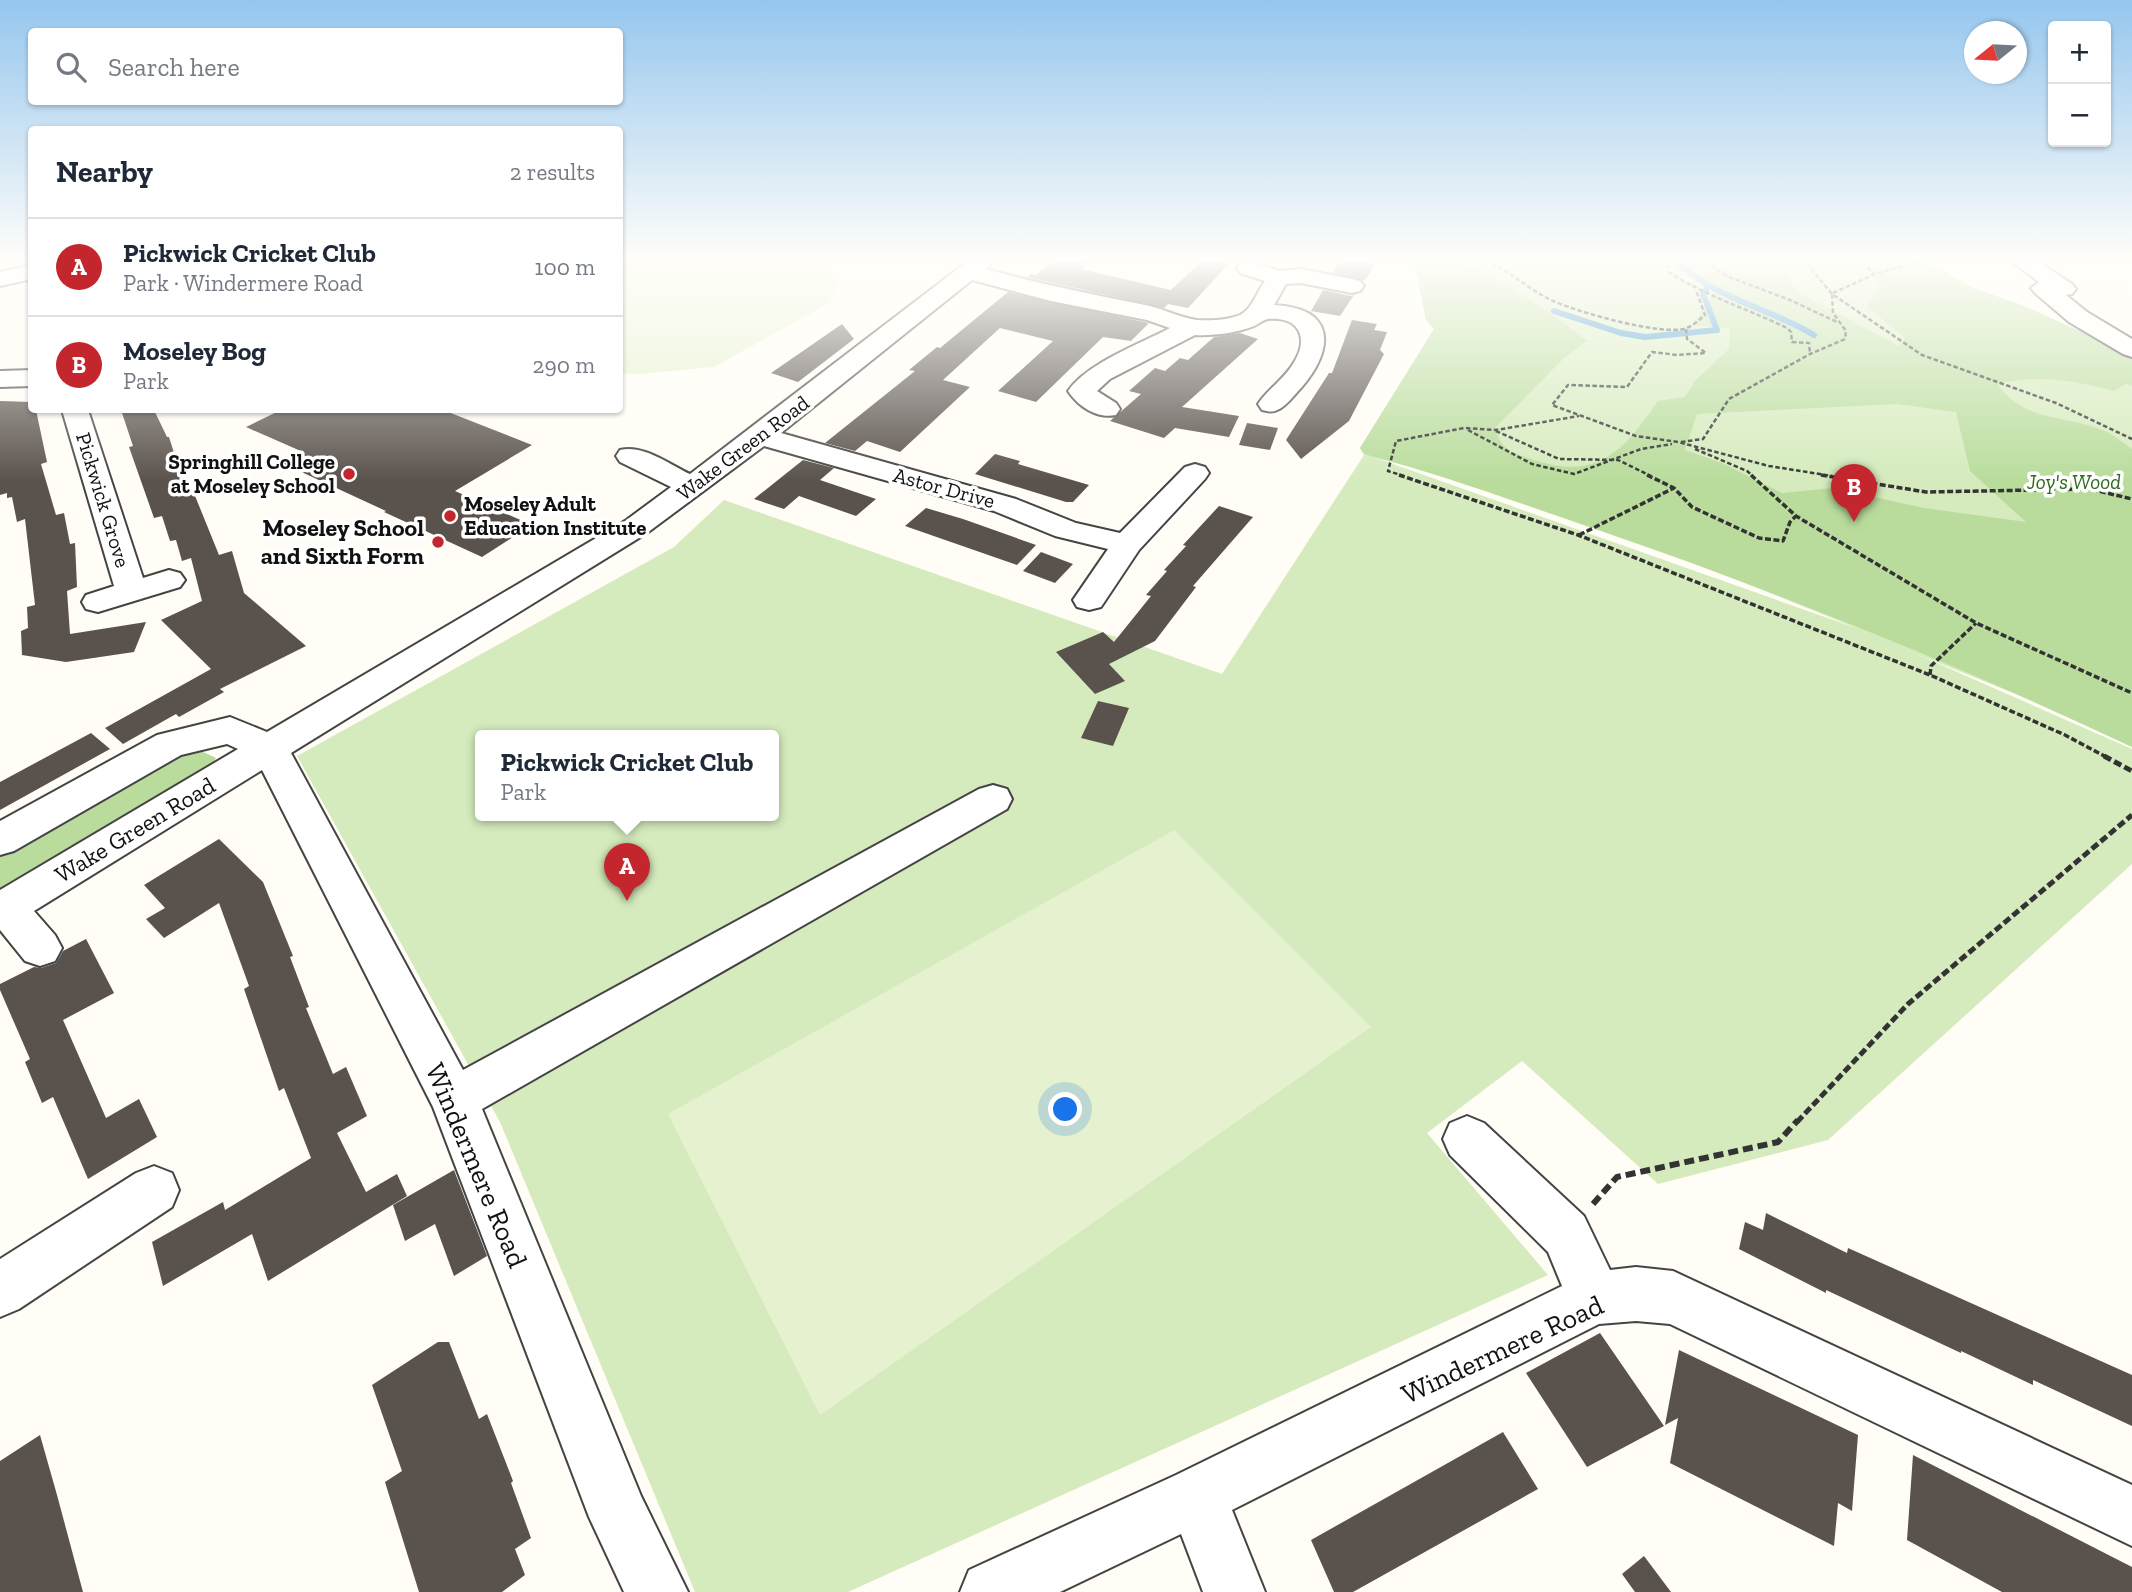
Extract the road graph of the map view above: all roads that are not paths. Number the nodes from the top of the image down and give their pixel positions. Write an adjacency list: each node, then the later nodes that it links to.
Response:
1 (892, 332): 11 (street, Wake Green Road)
2 (1181, 332): 9 (street)
3 (1314, 332): 8 (street)
4 (2104, 332): 5 (street)
5 (2132, 349)
6 (28, 378): 7 (street)
7 (0, 379)
8 (1270, 403)
9 (1107, 409)
10 (76, 413): 17 (street, Pickwick Grove)
11 (760, 436): 14 (street, Wake Green Road); 15 (street, Astor Drive)
12 (630, 456): 14 (street)
13 (1195, 473): 15 (street)
14 (692, 486): 20 (street, Wake Green Road)
15 (1127, 544): 18 (street)
16 (169, 580): 17 (street, Pickwick Grove)
17 (131, 591): 19 (street, Pickwick Grove)
18 (1089, 600)
19 (99, 601)
20 (270, 749): 22 (street, Wake Green Road); 23 (street, Wake Green Road); 25 (street, Windermere Road)
21 (993, 799): 25 (street)
22 (0, 840)
23 (3, 909): 24 (street)
24 (40, 948)
25 (454, 1100): 32 (street, Windermere Road)
26 (1467, 1139): 29 (street)
27 (154, 1190): 28 (street)
28 (0, 1290)
29 (1595, 1298): 30 (street, Windermere Road); 31 (street, Windermere Road)
30 (1197, 1496): 33 (street, Windermere Road); 34 (street)
31 (2132, 1516)
32 (657, 1592)
33 (992, 1592)
34 (1234, 1592)

